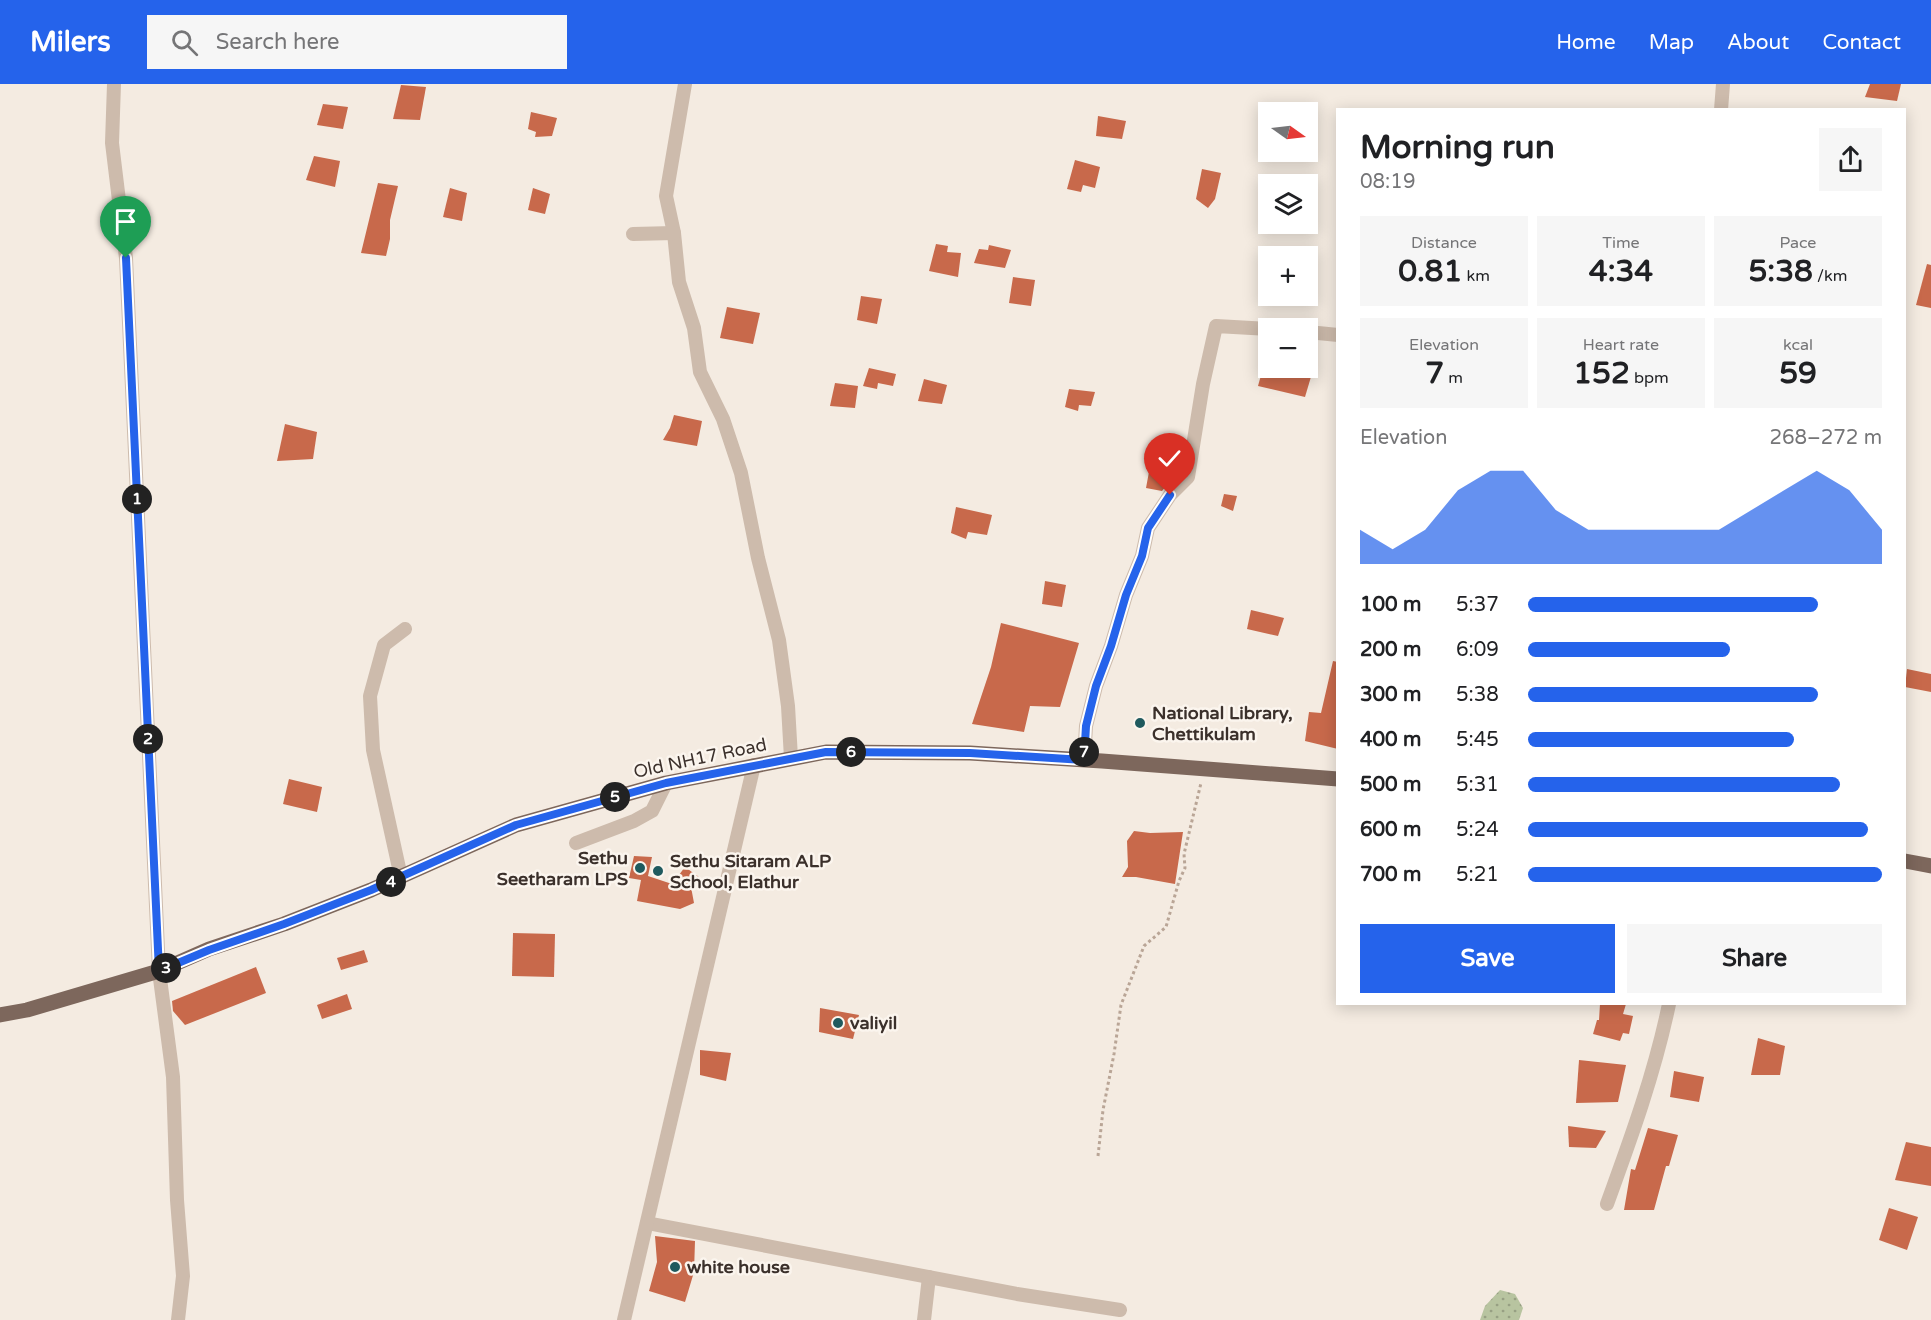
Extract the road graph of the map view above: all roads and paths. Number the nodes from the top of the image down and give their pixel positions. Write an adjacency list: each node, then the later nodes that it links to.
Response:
1 (114, 84): 21 (street)
2 (686, 84): 5 (street)
3 (1723, 84): 4 (street)
4 (1721, 108)
5 (674, 233): 6 (street); 11 (street)
6 (633, 234)
7 (1258, 328): 12 (street)
8 (1318, 333): 9 (street)
9 (1336, 335)
10 (405, 629): 20 (street)
11 (791, 758): 12 (main road, Old NH17 Road); 13 (main road, Old NH17 Road)
12 (1084, 760): 14 (main road, Old NH17 Road)
13 (754, 765): 15 (main road, Old NH17 Road); 26 (street)
14 (1336, 779)
15 (666, 783): 17 (street); 20 (main road, Old NH17 Road)
16 (1201, 783): 24 (path)
17 (576, 843)
18 (1906, 861): 19 (main road)
19 (1931, 866)
20 (401, 877): 21 (main road, Old NH17 Road)
21 (159, 971): 23 (main road, Old NH17 Road); 29 (street)
22 (1669, 1005): 25 (street)
23 (0, 1015)
24 (1098, 1156)
25 (1607, 1204)
26 (647, 1223): 27 (street); 30 (street)
27 (928, 1277): 28 (street); 31 (street)
28 (1120, 1310)
29 (178, 1320)
30 (624, 1320)
31 (924, 1320)

